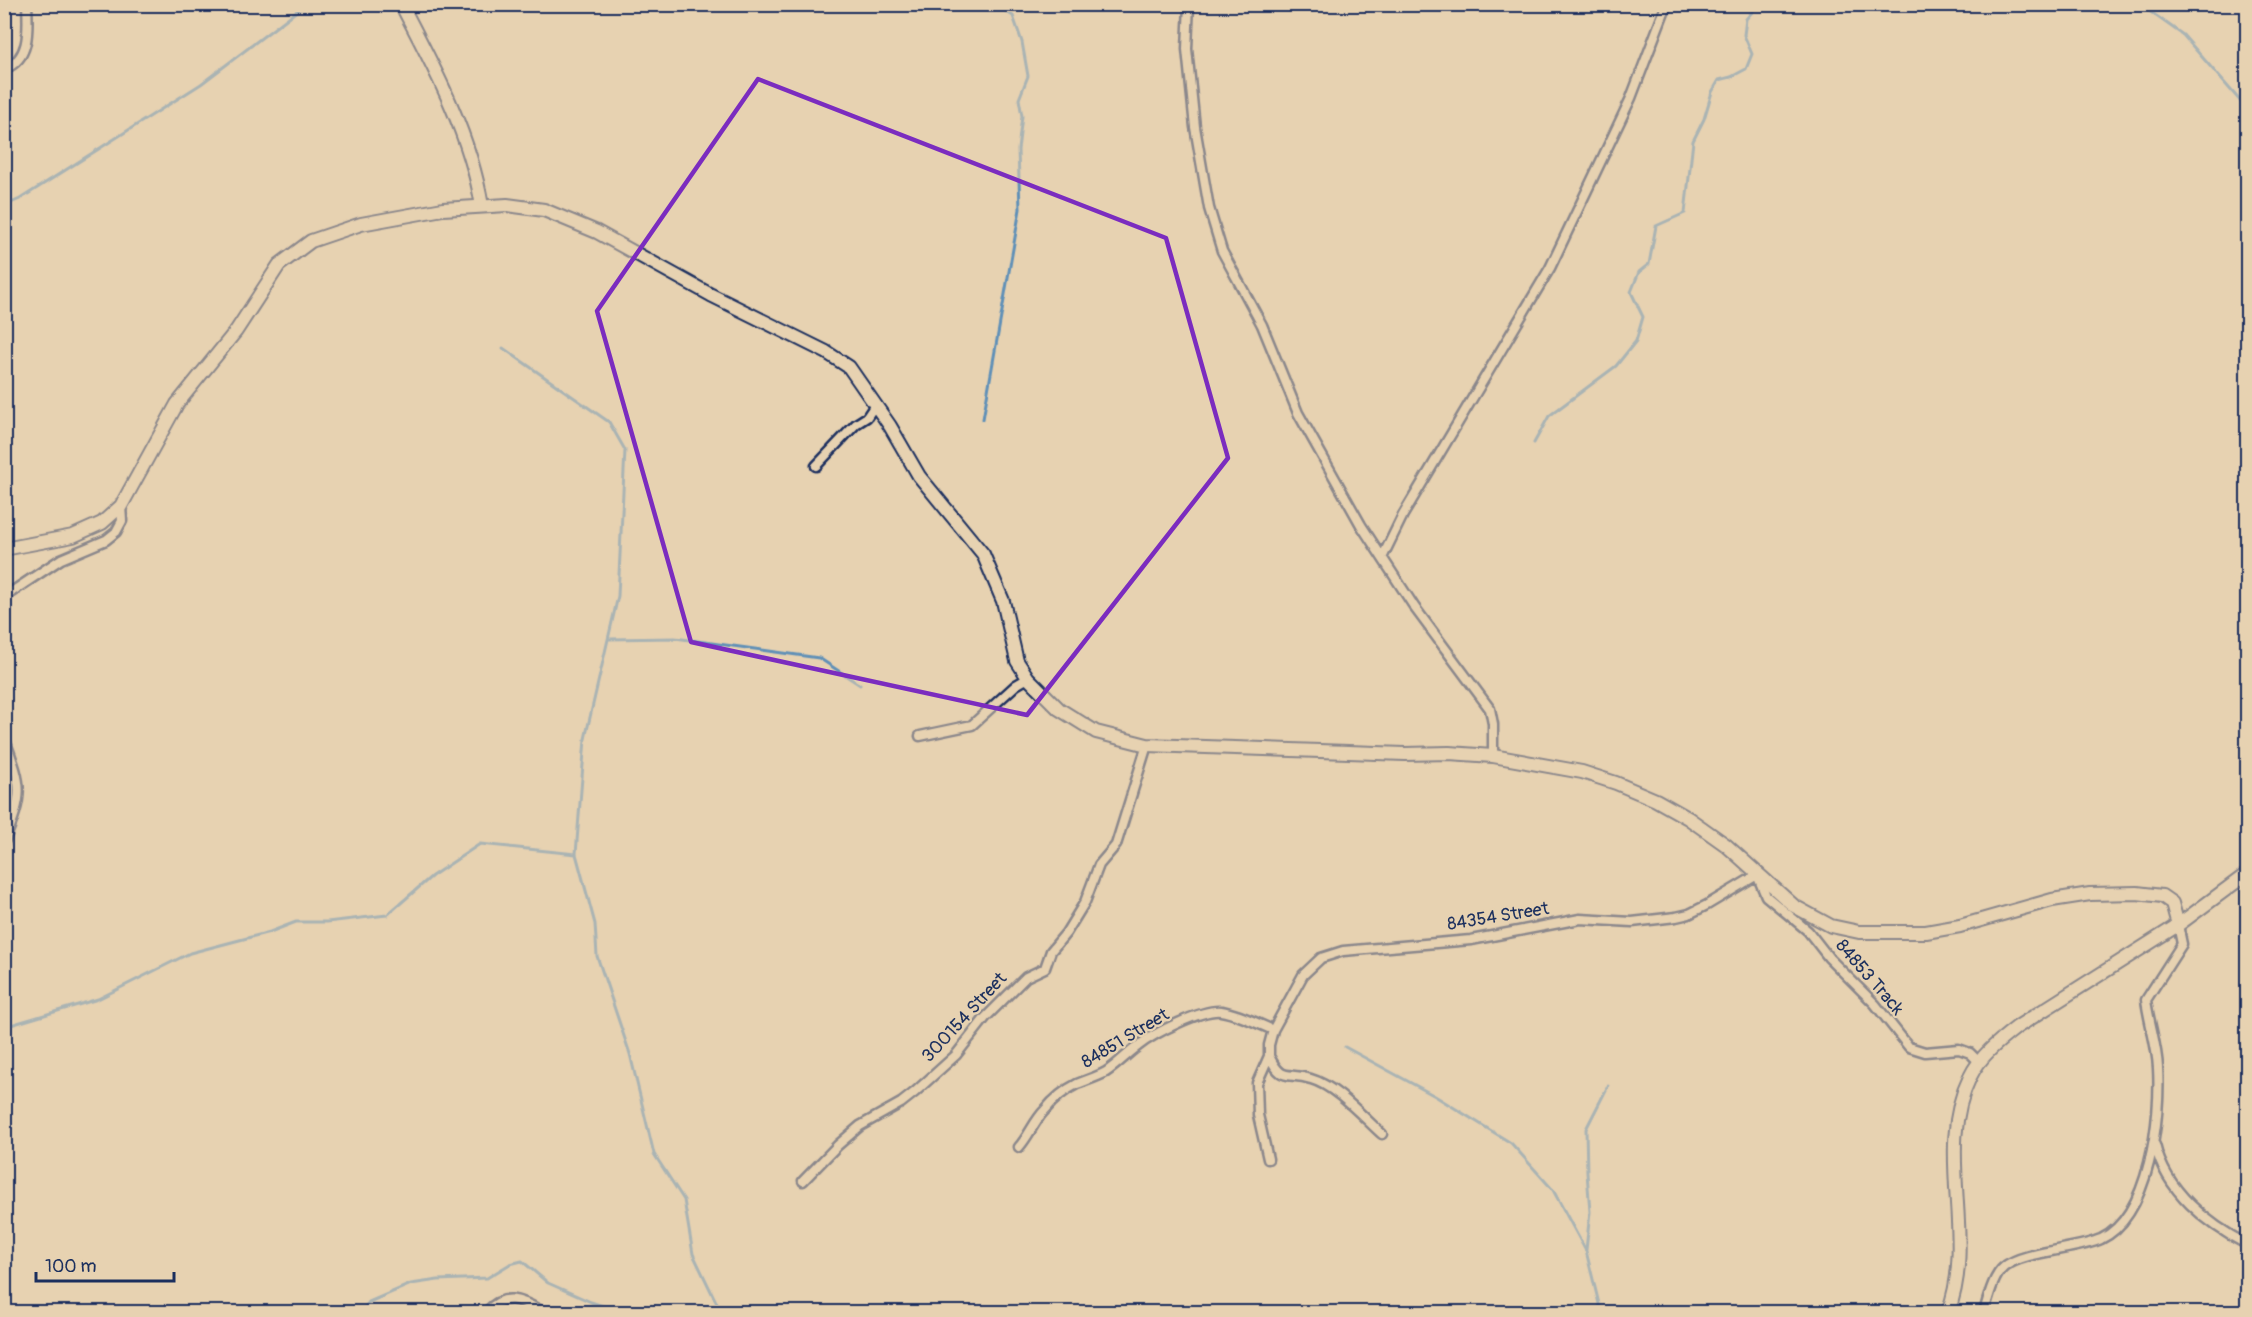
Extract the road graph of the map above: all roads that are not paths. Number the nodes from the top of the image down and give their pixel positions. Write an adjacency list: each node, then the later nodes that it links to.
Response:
1 (27, 4): 5 (street)
2 (401, 4): 6 (street)
3 (1189, 4): 11 (street)
4 (1667, 4): 11 (street)
5 (4, 69)
6 (482, 206): 7 (street); 9 (street)
7 (875, 405): 8 (street); 13 (street)
8 (816, 466)
9 (121, 506): 10 (street); 12 (street)
10 (4, 549)
11 (1383, 556): 17 (street)
12 (4, 597)
13 (1028, 678): 14 (street); 16 (street)
14 (920, 736)
15 (4, 737): 18 (street)
16 (1147, 745): 17 (street); 31 (street, 300154 Street)
17 (1493, 756): 20 (street)
18 (4, 842)
19 (2247, 873): 22 (street)
20 (1757, 875): 21 (street); 24 (street, 84354 Street); 26 (street, 84853 Track)
21 (2172, 903): 22 (street); 23 (street)
22 (2197, 911): 23 (street)
23 (2178, 925): 26 (street); 28 (street)
24 (1273, 1030): 25 (street, 84354 Street); 29 (street, 84851 Street)
25 (1269, 1056): 27 (street); 30 (street, 84354 Street)
26 (1979, 1062): 35 (street)
27 (1382, 1134)
28 (2154, 1142): 32 (street); 36 (street)
29 (1019, 1147)
30 (1268, 1159)
31 (803, 1181)
32 (2247, 1245)
33 (486, 1312): 34 (street)
34 (543, 1312)
35 (1948, 1312)
36 (1984, 1312)

